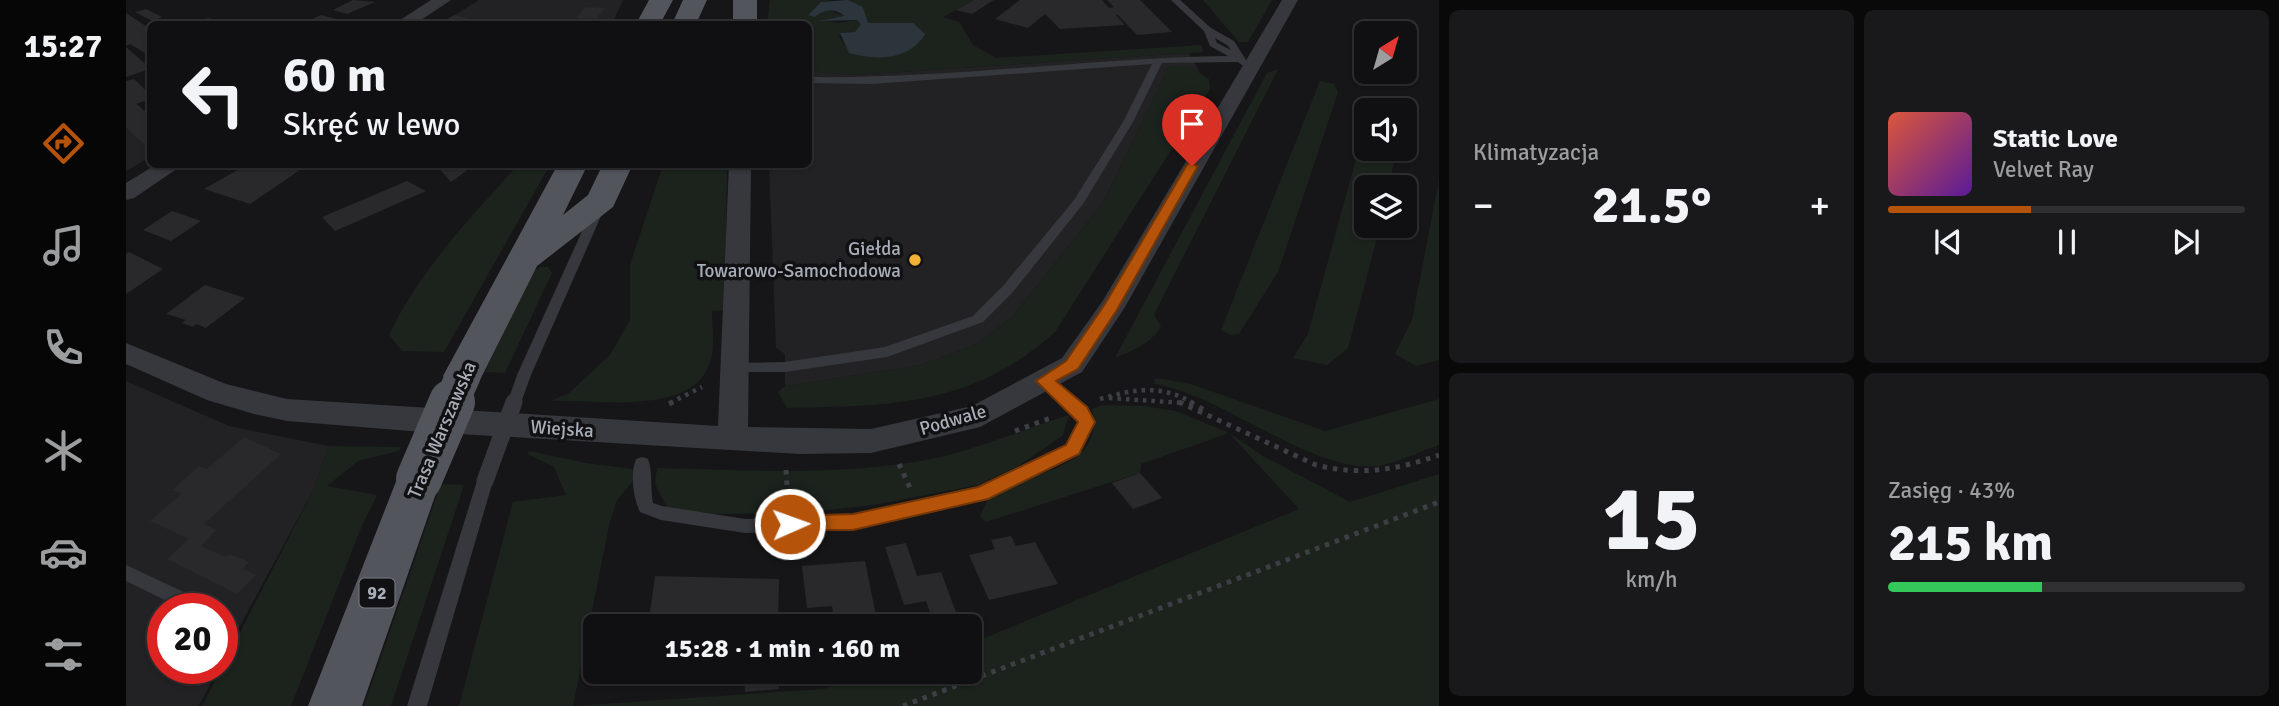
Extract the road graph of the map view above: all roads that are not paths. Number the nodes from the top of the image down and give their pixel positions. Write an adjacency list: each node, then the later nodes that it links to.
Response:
1 (443, 0): 7 (street)
2 (661, 0): 8 (main road)
3 (695, 0): 9 (main road)
4 (745, 0): 10 (main road)
5 (1175, 0): 12 (lane)
6 (1290, 0): 12 (street, Podwale)
7 (408, 21)
8 (650, 21)
9 (685, 21)
10 (745, 21)
11 (1158, 61): 12 (lane); 13 (lane); 24 (lane)
12 (1244, 64): 25 (street, Podwale)
13 (812, 80)
14 (167, 168): 18 (street)
15 (616, 168): 19 (main road)
16 (740, 168): 24 (street)
17 (566, 178): 20 (lane); 22 (main road, Trasa Warszawska / 92)
18 (126, 193)
19 (602, 200): 20 (main road); 21 (lane)
20 (564, 230): 21 (lane); 22 (main road)
21 (572, 265): 31 (lane, bridge)
22 (518, 267): 30 (main road, Trasa Warszawska / 92, bridge)
23 (126, 354): 26 (street, Wiejska)
24 (737, 368): 26 (street)
25 (1044, 381): 26 (street, Podwale); 27 (lane)
26 (733, 440)
27 (642, 463)
28 (126, 573): 29 (lane)
29 (168, 593)
30 (335, 706)
31 (417, 706)

